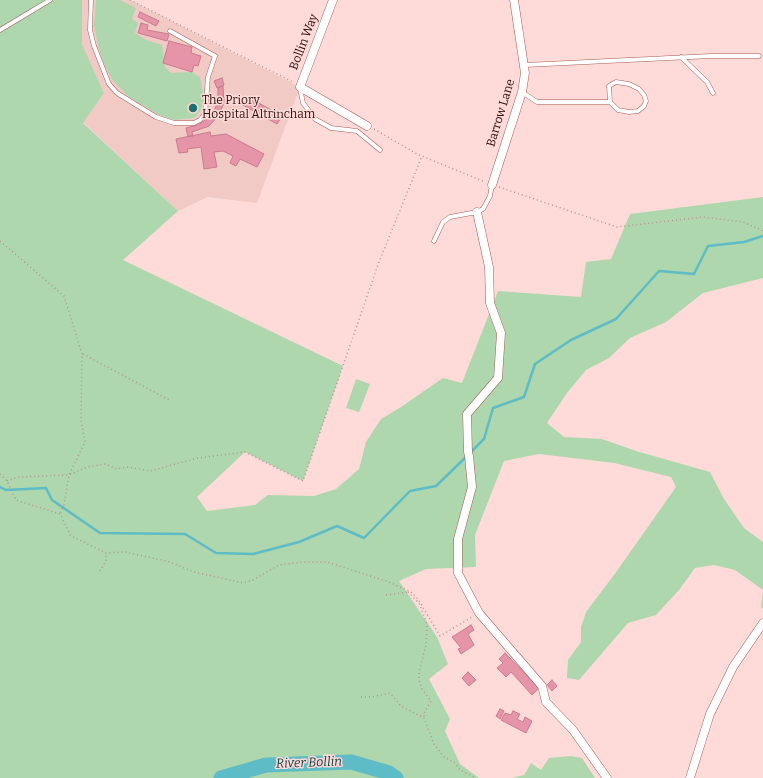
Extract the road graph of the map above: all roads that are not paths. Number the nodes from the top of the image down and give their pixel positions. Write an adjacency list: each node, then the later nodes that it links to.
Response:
1 (50, 0): 5 (lane)
2 (91, 0): 6 (lane)
3 (333, 0): 10 (street, Bollin Way)
4 (514, 0): 9 (street, Barrow Lane)
5 (0, 30)
6 (170, 31)
7 (759, 56): 8 (lane)
8 (682, 57): 9 (lane); 12 (lane)
9 (525, 65): 11 (street, Barrow Lane)
10 (300, 86): 14 (street, Bollin Way); 15 (lane)
11 (522, 92): 13 (lane); 16 (street, Barrow Lane)
12 (713, 93)
13 (610, 102): 13 (lane)
14 (368, 126)
15 (380, 150)
16 (492, 185): 17 (lane)
17 (477, 212): 18 (lane); 20 (street)
18 (434, 241)
19 (763, 623): 21 (street)
20 (607, 778)
21 (690, 778)

